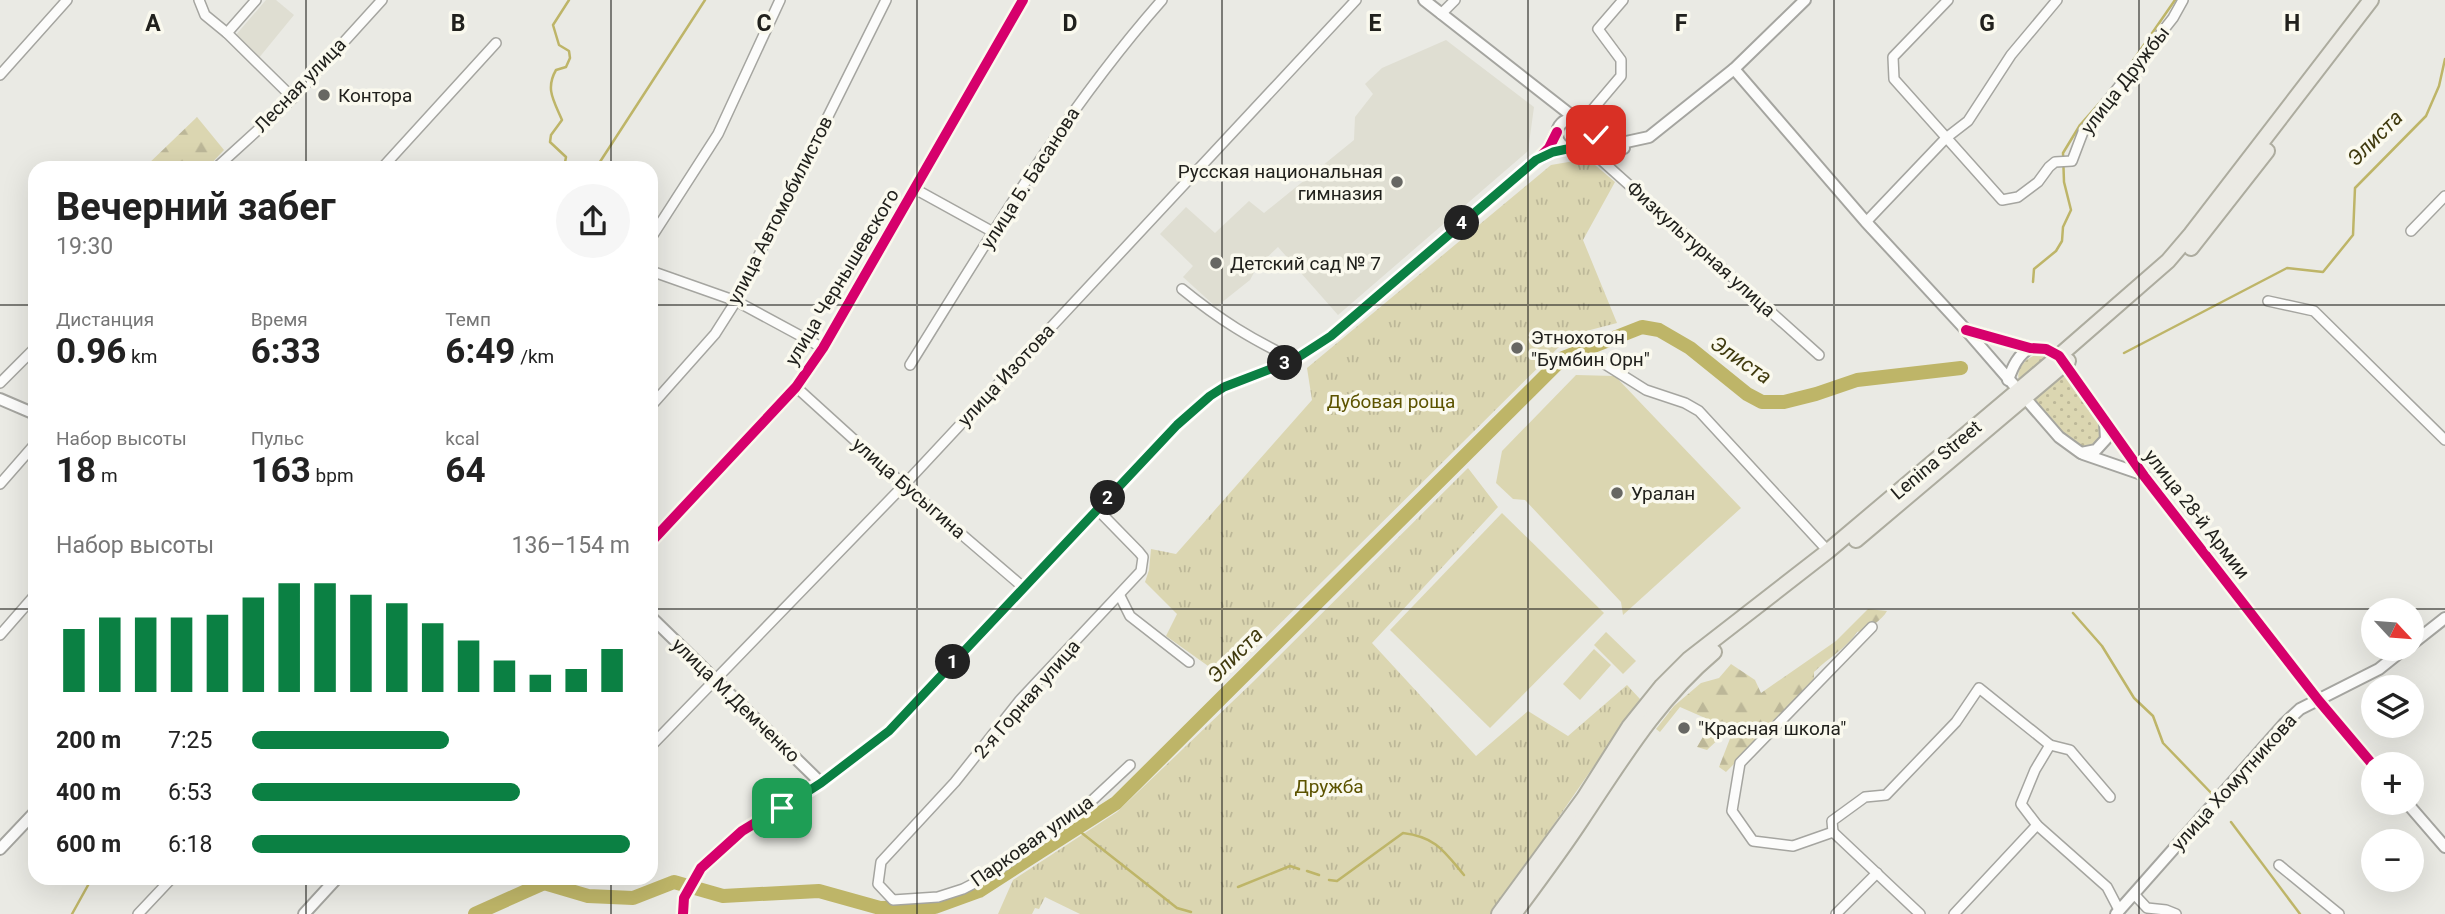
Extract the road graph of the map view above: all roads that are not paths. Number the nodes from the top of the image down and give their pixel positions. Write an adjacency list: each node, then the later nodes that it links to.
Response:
1 (67, 0): 23 (street)
2 (199, 0): 20 (street)
3 (256, 0): 20 (street)
4 (382, 0): 24 (street, Лесная улица)
5 (780, 0): 37 (street)
6 (886, 0): 42 (street, улица Автомобилистов)
7 (1023, 0): 34 (street, улица Чернышевского)
8 (1162, 0): 39 (street, улица Б. Басанова)
9 (1356, 0): 65 (street, улица Изотова)
10 (1424, 0): 19 (street)
11 (1455, 0): 19 (street)
12 (1623, 0): 26 (street)
13 (1805, 0): 22 (street)
14 (1948, 0): 29 (street)
15 (2057, 0): 29 (street)
16 (2183, 0): 29 (street, улица Дружбы)
17 (2371, 0): 50 (main road, Lenina Street)
18 (2381, 0): 50 (main road, Lenina Street)
19 (1441, 14): 25 (street)
20 (227, 33): 24 (street)
21 (496, 43): 33 (street)
22 (1734, 69): 28 (street); 36 (street, улица 28-й Армии)
23 (0, 75)
24 (293, 98): 32 (street, Лесная улица)
25 (1551, 101): 26 (street); 27 (street, Физкультурная улица)
26 (1581, 122): 27 (street); 28 (street); 30 (street)
27 (1558, 130): 30 (street, Физкультурная улица); 31 (street)
28 (1649, 137): 30 (street)
29 (1946, 138): 36 (street)
30 (1577, 148): 31 (street); 48 (street, Физкультурная улица)
31 (1536, 160): 49 (street)
32 (224, 161)
33 (388, 161)
34 (915, 188): 39 (street); 45 (street, улица Чернышевского)
35 (2445, 196): 38 (street)
36 (1866, 222): 44 (street, улица 28-й Армии)
37 (658, 227)
38 (2411, 230)
39 (993, 232): 52 (street, улица Б. Басанова)
40 (658, 274): 42 (street)
41 (1182, 289): 49 (street)
42 (736, 300): 45 (street); 56 (street, улица Автомобилистов)
43 (2268, 301): 60 (street)
44 (1966, 330): 46 (street); 55 (street, улица 28-й Армии)
45 (822, 348): 54 (street, улица Чернышевского)
46 (2030, 348): 50 (street); 55 (street)
47 (28, 355): 53 (street)
48 (1819, 355)
49 (1294, 360): 66 (street)
50 (2062, 360): 55 (main road, Lenina Street); 59 (street, улица 28-й Армии)
51 (1603, 363): 68 (street)
52 (910, 365)
53 (0, 383)
54 (796, 387): 65 (street, улица Бусыгина); 67 (street, улица Чернышевского)
55 (2017, 390): 62 (street, улица 28-й Армии); 68 (main road, Lenina Street); 104 (main road, Lenina Street)
56 (658, 398)
57 (0, 399): 58 (street)
58 (28, 411)
59 (2105, 422): 62 (street); 63 (street, улица 28-й Армии)
60 (2445, 440)
61 (28, 452): 64 (street)
62 (2081, 453): 63 (street, улица 28-й Армии)
63 (2144, 475): 80 (street, улица 28-й Армии)
64 (0, 485)
65 (904, 485): 69 (street, улица Бусыгина); 79 (street, улица Изотова)
66 (1097, 509): 69 (street); 70 (street, 2-я Горная улица)
67 (658, 535)
68 (1828, 551): 103 (main road, Lenina Street)
69 (1023, 587): 85 (street)
70 (1120, 596): 77 (street); 97 (street, 2-я Горная улица)
71 (28, 603): 75 (street)
72 (2445, 618): 76 (street)
73 (658, 624): 79 (street, улица М.Демченко)
74 (1872, 628): 90 (street)
75 (0, 635)
76 (2424, 635)
77 (1189, 662)
78 (2388, 662): 80 (street, улица Хомутникова)
79 (716, 680): 81 (street, улица Изотова); 85 (street, улица М.Демченко)
80 (2319, 701): 83 (street, улица 28-й Армии); 98 (street, улица Хомутникова)
81 (658, 739)
82 (2050, 745): 86 (street); 89 (street); 90 (street)
83 (2363, 752)
84 (1130, 765): 97 (street, Парковая улица)
85 (821, 783): 102 (street)
86 (2110, 797)
87 (2417, 815): 91 (street)
88 (28, 819): 92 (street)
89 (2036, 825): 99 (street); 107 (street)
90 (1833, 832): 94 (street)
91 (2445, 847)
92 (0, 849)
93 (2279, 865): 109 (street)
94 (1877, 873): 105 (street); 106 (street)
95 (165, 885): 100 (street)
96 (331, 885): 101 (street)
97 (884, 893)
98 (2134, 894): 99 (street, улица Хомутникова); 108 (street)
99 (2117, 912)
100 (138, 914)
101 (304, 914)
102 (683, 914)
103 (1499, 914)
104 (1514, 914)
105 (1836, 914)
106 (1920, 914)
107 (1954, 914)
108 (2175, 914)
109 (2339, 914)

